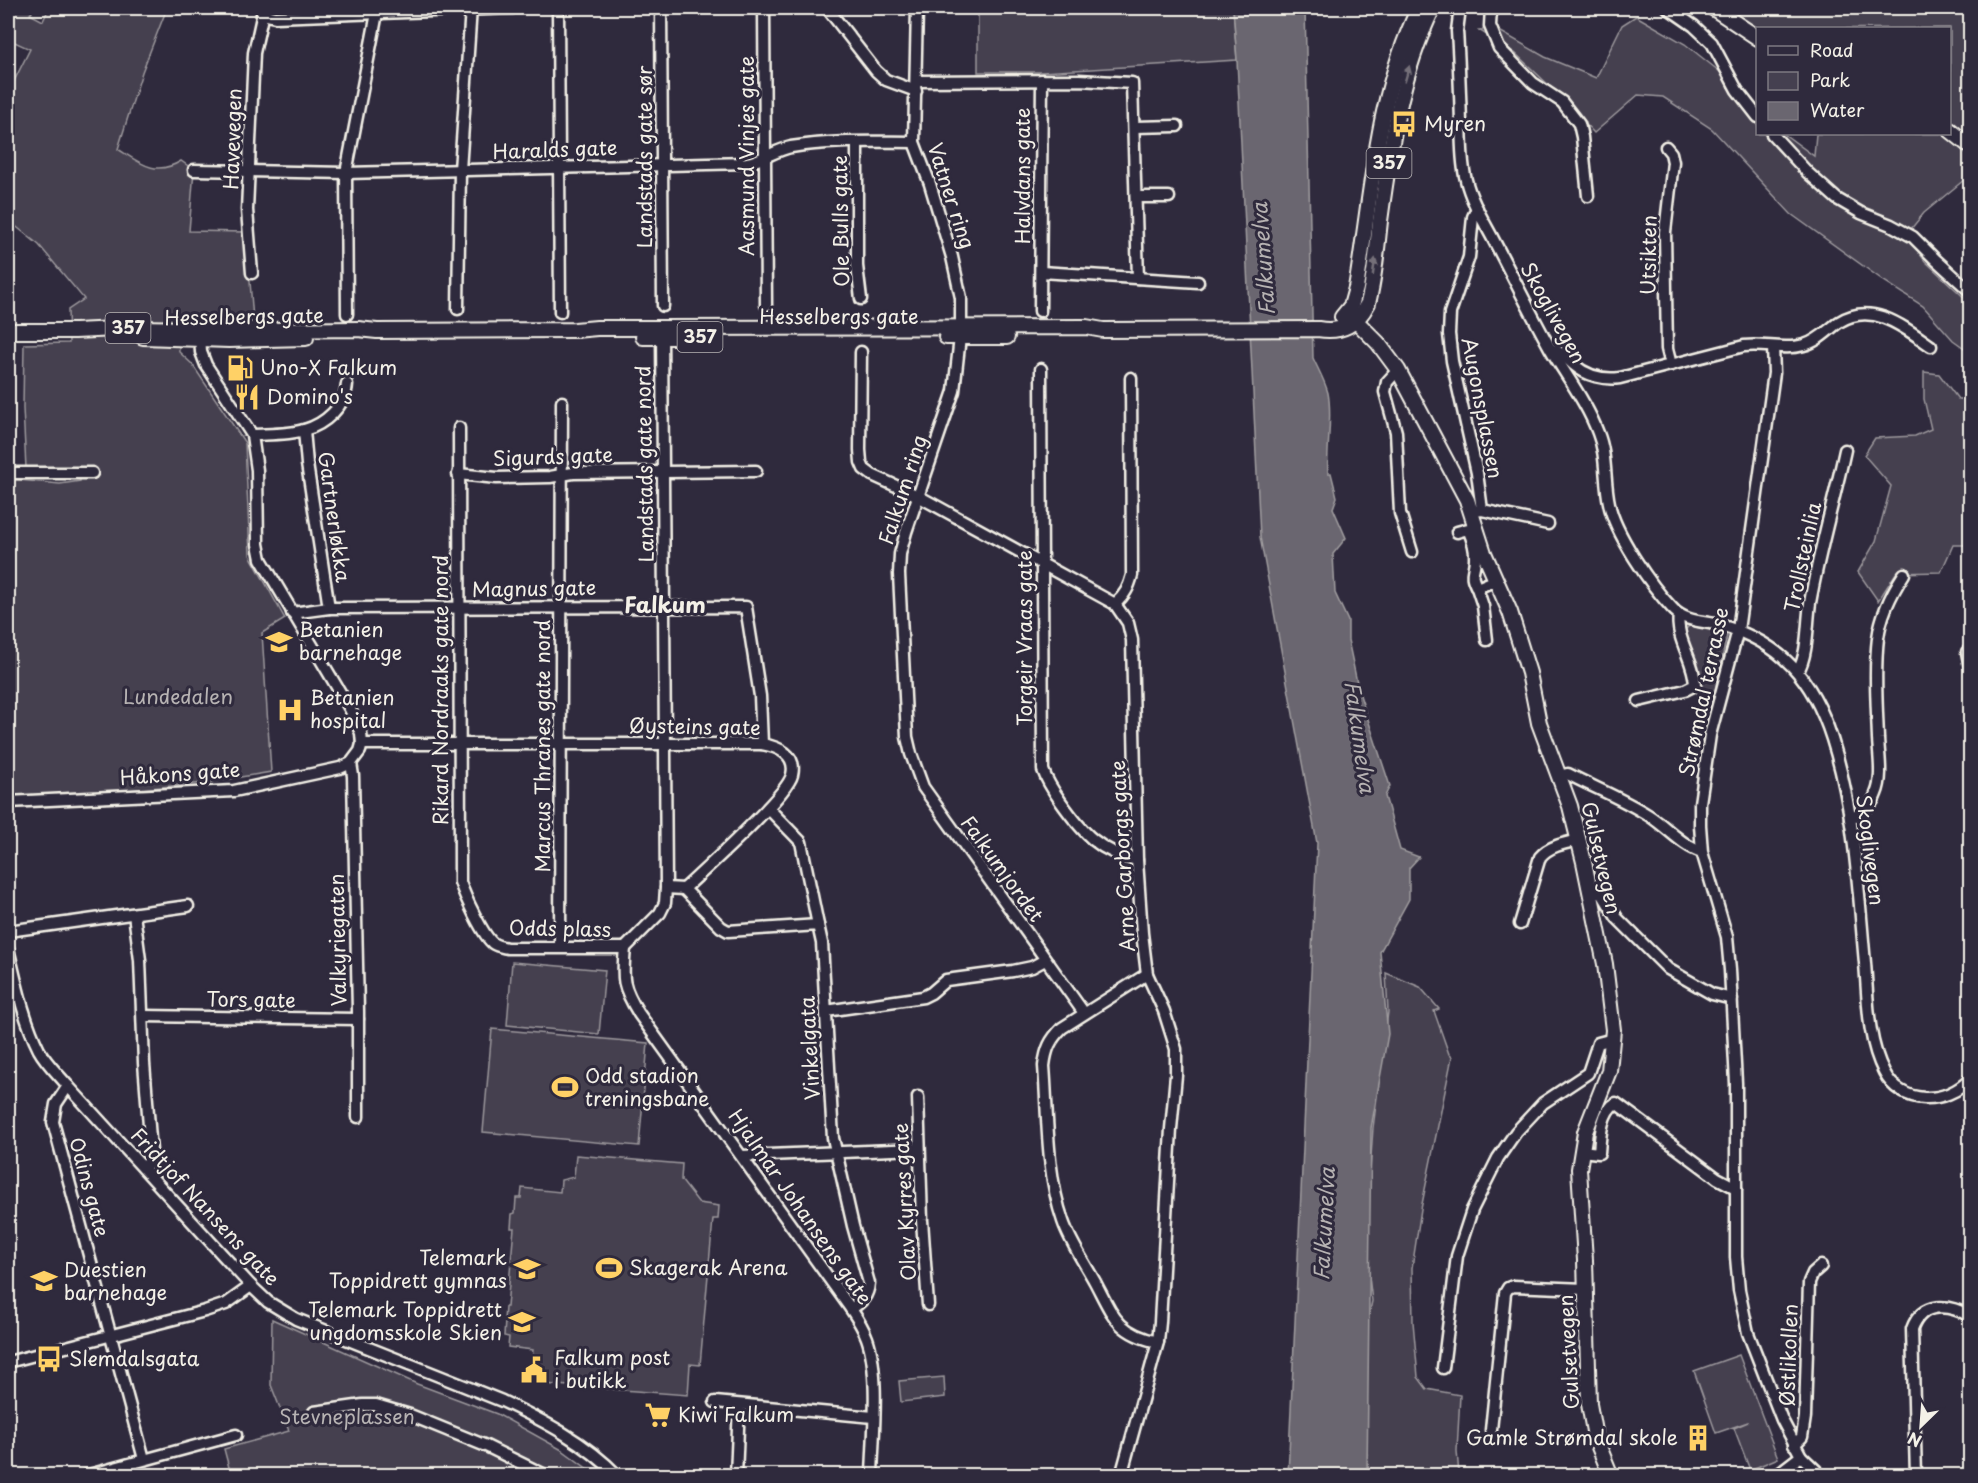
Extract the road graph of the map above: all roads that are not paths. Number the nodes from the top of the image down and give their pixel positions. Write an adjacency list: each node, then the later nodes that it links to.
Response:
1 (471, 8): 2 (street); 13 (street); 32 (street)
2 (513, 8)
3 (558, 8): 30 (street)
4 (661, 8): 29 (street, Landstads gate sør)
5 (764, 8): 28 (street, Aasmund Vinjes gate)
6 (827, 8): 18 (street)
7 (917, 8): 18 (street, Vatner ring)
8 (1419, 8): 51 (main road, 357)
9 (1433, 8): 51 (main road, 357, one-way to 9)
10 (1460, 8): 38 (street, Skoglivegen)
11 (1668, 8): 19 (street)
12 (1713, 8): 16 (main road)
13 (378, 10): 14 (street); 34 (street)
14 (263, 11): 33 (street, Havevegen)
15 (1490, 13): 35 (street)
16 (1756, 37)
17 (1042, 80): 18 (street, Halvdans gate); 21 (street, Halvdans gate); 39 (street, Halvdans gate)
18 (916, 86): 25 (street, Vatner ring)
19 (1756, 114)
20 (1177, 126): 21 (street)
21 (1134, 127): 37 (street)
22 (1951, 131): 26 (main road)
23 (1773, 135): 43 (street)
24 (857, 142): 25 (street, Haralds gate); 28 (street, Haralds gate); 44 (street, Ole Bulls gate)
25 (914, 142): 54 (street, Vatner ring)
26 (1971, 146)
27 (1666, 147): 60 (street, Utsikten)
28 (766, 157): 29 (street, Haralds gate); 45 (street, Aasmund Vinjes gate)
29 (662, 165): 30 (street, Haralds gate); 46 (street, Landstads gate sør)
30 (558, 168): 32 (street, Haralds gate); 49 (street)
31 (194, 170): 33 (street, Haralds gate)
32 (460, 170): 34 (street, Haralds gate); 47 (street)
33 (250, 173): 34 (street, Haralds gate); 40 (street, Havevegen)
34 (346, 173): 50 (street)
35 (1588, 196)
36 (1169, 197): 37 (street)
37 (1136, 201): 41 (street)
38 (1477, 208): 58 (street, Skoglivegen); 77 (street, Augonsplassen)
39 (1041, 272): 41 (street, Halvdans gate); 48 (street, Halvdans gate)
40 (252, 273)
41 (1138, 278): 42 (street, Halvdans gate)
42 (1198, 282)
43 (1971, 291)
44 (861, 299)
45 (766, 305)
46 (663, 306)
47 (458, 309)
48 (1040, 311)
49 (560, 312)
50 (347, 314)
51 (1352, 316): 54 (main road, Hesselbergs gate / 357); 62 (main road, Gulsetvegen)
52 (8, 331): 55 (main road, Hesselbergs gate / 357)
53 (662, 332): 54 (main road, Hesselbergs gate / 357); 55 (main road, Hesselbergs gate / 357); 71 (street, Landstads gate nord)
54 (961, 332): 76 (street, Falkum ring)
55 (200, 334): 68 (street)
56 (1932, 346): 57 (street)
57 (1773, 347): 60 (street); 92 (street, Strømdal terrasse)
58 (1551, 349): 60 (street); 91 (street, Skoglivegen)
59 (861, 352): 76 (street)
60 (1671, 365)
61 (1041, 369): 81 (street, Torgeir Vraas gate)
62 (1398, 370): 77 (main road, Gulsetvegen); 80 (street)
63 (1131, 378): 85 (street)
64 (347, 384): 67 (street)
65 (562, 402): 75 (street, Marcus Thranes gate nord)
66 (459, 428): 74 (street, Rikard Nordraaks gate nord)
67 (304, 430): 68 (street); 88 (street, Gartnerløkka)
68 (252, 435): 90 (street)
69 (1845, 450): 96 (street, Trollsteinlia)
70 (756, 471): 71 (street, Sigurds gate)
71 (664, 472): 75 (street, Sigurds gate); 86 (street, Landstads gate nord)
72 (8, 473): 73 (street)
73 (92, 473)
74 (458, 474): 75 (street, Sigurds gate); 89 (street, Rikard Nordraaks gate nord)
75 (561, 475): 87 (street, Marcus Thranes gate nord)
76 (918, 496): 81 (street); 98 (street, Falkum ring)
77 (1477, 511): 78 (street); 83 (main road, Gulsetvegen)
78 (1548, 524)
79 (1457, 532): 84 (street)
80 (1412, 552)
81 (1042, 564): 85 (street); 111 (street, Torgeir Vraas gate)
82 (1904, 574): 108 (street)
83 (1496, 580): 84 (street); 105 (main road, Gulsetvegen)
84 (1477, 588): 93 (street)
85 (1115, 604): 111 (street, Arne Garborgs gate)
86 (664, 606): 87 (street, Magnus gate); 102 (street, Magnus gate); 103 (street, Landstads gate nord)
87 (562, 607): 89 (street, Magnus gate); 99 (street, Marcus Thranes gate nord)
88 (329, 608): 89 (street, Magnus gate); 90 (street, Magnus gate)
89 (460, 608): 101 (street, Rikard Nordraaks gate nord)
90 (292, 613): 100 (street)
91 (1679, 615): 92 (street, Skoglivegen); 97 (street)
92 (1737, 630): 96 (street, Skoglivegen); 110 (street, Strømdal terrasse)
93 (1487, 640)
94 (1967, 652): 95 (street)
95 (1971, 667)
96 (1798, 671): 108 (street, Skoglivegen)
97 (1639, 701)
98 (907, 737): 124 (street, Falkumjordet)
99 (562, 743): 101 (street, Øysteins gate); 103 (street, Øysteins gate); 121 (street, Marcus Thranes gate nord)
100 (362, 744): 101 (street, Øysteins gate); 104 (street)
101 (459, 744): 120 (street, Rikard Nordraaks gate nord)
102 (762, 744): 103 (street, Øysteins gate); 107 (street, Øysteins gate)
103 (664, 745): 112 (street, Landstads gate nord)
104 (351, 763): 106 (street, Håkons gate); 130 (street, Valkyriegaten)
105 (1558, 776): 109 (main road, Gulsetvegen); 110 (street)
106 (8, 802)
107 (768, 808): 114 (street, Øysteins gate); 118 (street, Vinkelgata)
108 (1850, 819): 132 (street, Skoglivegen)
109 (1579, 840): 113 (main road, Gulsetvegen); 117 (street)
110 (1702, 852): 126 (street, Strømdal terrasse)
111 (1137, 860): 125 (street, Arne Garborgs gate)
112 (666, 888): 114 (street); 123 (street)
113 (1589, 888): 126 (street); 131 (main road, Gulsetvegen)
114 (684, 889): 118 (street)
115 (188, 906): 116 (street)
116 (134, 914): 119 (street); 129 (street)
117 (1520, 924)
118 (818, 925): 127 (street, Vinkelgata)
119 (8, 931)
120 (494, 944): 121 (street, Odds plass)
121 (560, 947): 123 (street, Odds plass)
122 (8, 948): 133 (street)
123 (625, 948): 139 (street, Hjalmar Johansens gate)
124 (1045, 960): 127 (street); 128 (street, Falkumjordet)
125 (1147, 974): 128 (street); 149 (street, Arne Garborgs gate)
126 (1732, 999): 141 (street, Strømdal terrasse)
127 (826, 1011): 138 (street, Vinkelgata)
128 (1084, 1013): 149 (street)
129 (143, 1016): 130 (street, Tors gate); 140 (street)
130 (358, 1019): 135 (street, Valkyriegaten)
131 (1613, 1039): 137 (main road, Gulsetvegen); 151 (street)
132 (1971, 1079)
133 (68, 1086): 140 (street, Fridtjof Nansens gate); 148 (street, Odins gate)
134 (918, 1097): 136 (street, Olav Kyrres gate)
135 (358, 1117)
136 (918, 1149): 138 (street); 145 (street, Olav Kyrres gate)
137 (1581, 1150): 141 (street); 144 (main road, Gulsetvegen)
138 (836, 1152): 139 (street); 146 (street, Vinkelgata)
139 (742, 1156): 146 (street, Hjalmar Johansens gate)
140 (144, 1168): 143 (street, Fridtjof Nansens gate)
141 (1736, 1188): 158 (street, Strømdal terrasse)
142 (1821, 1266): 158 (street, Østlikollen)
143 (251, 1286): 148 (street); 163 (street, Fridtjof Nansens gate)
144 (1585, 1289): 156 (street); 167 (main road, Gulsetvegen)
145 (928, 1305)
146 (851, 1309): 155 (street, Hjalmar Johansens gate)
147 (1971, 1316): 170 (street)
148 (111, 1335): 150 (street); 160 (street, Odins gate)
149 (1158, 1342): 166 (street, Arne Garborgs gate)
150 (8, 1362)
151 (1443, 1368)
152 (715, 1402): 153 (street)
153 (739, 1405): 155 (street); 164 (street)
154 (314, 1412): 162 (street)
155 (873, 1417): 165 (street, Hjalmar Johansens gate)
156 (1491, 1430)
157 (236, 1435): 160 (street)
158 (1794, 1446): 159 (street, Strømdal terrasse)
159 (1801, 1456): 168 (street); 169 (street, Strømdal terrasse)
160 (144, 1459): 161 (street)
161 (85, 1476)
162 (548, 1476)
163 (618, 1476)
164 (736, 1476)
165 (872, 1476)
166 (1121, 1476)
167 (1611, 1476)
168 (1775, 1476)
169 (1822, 1476)
170 (1916, 1476)

